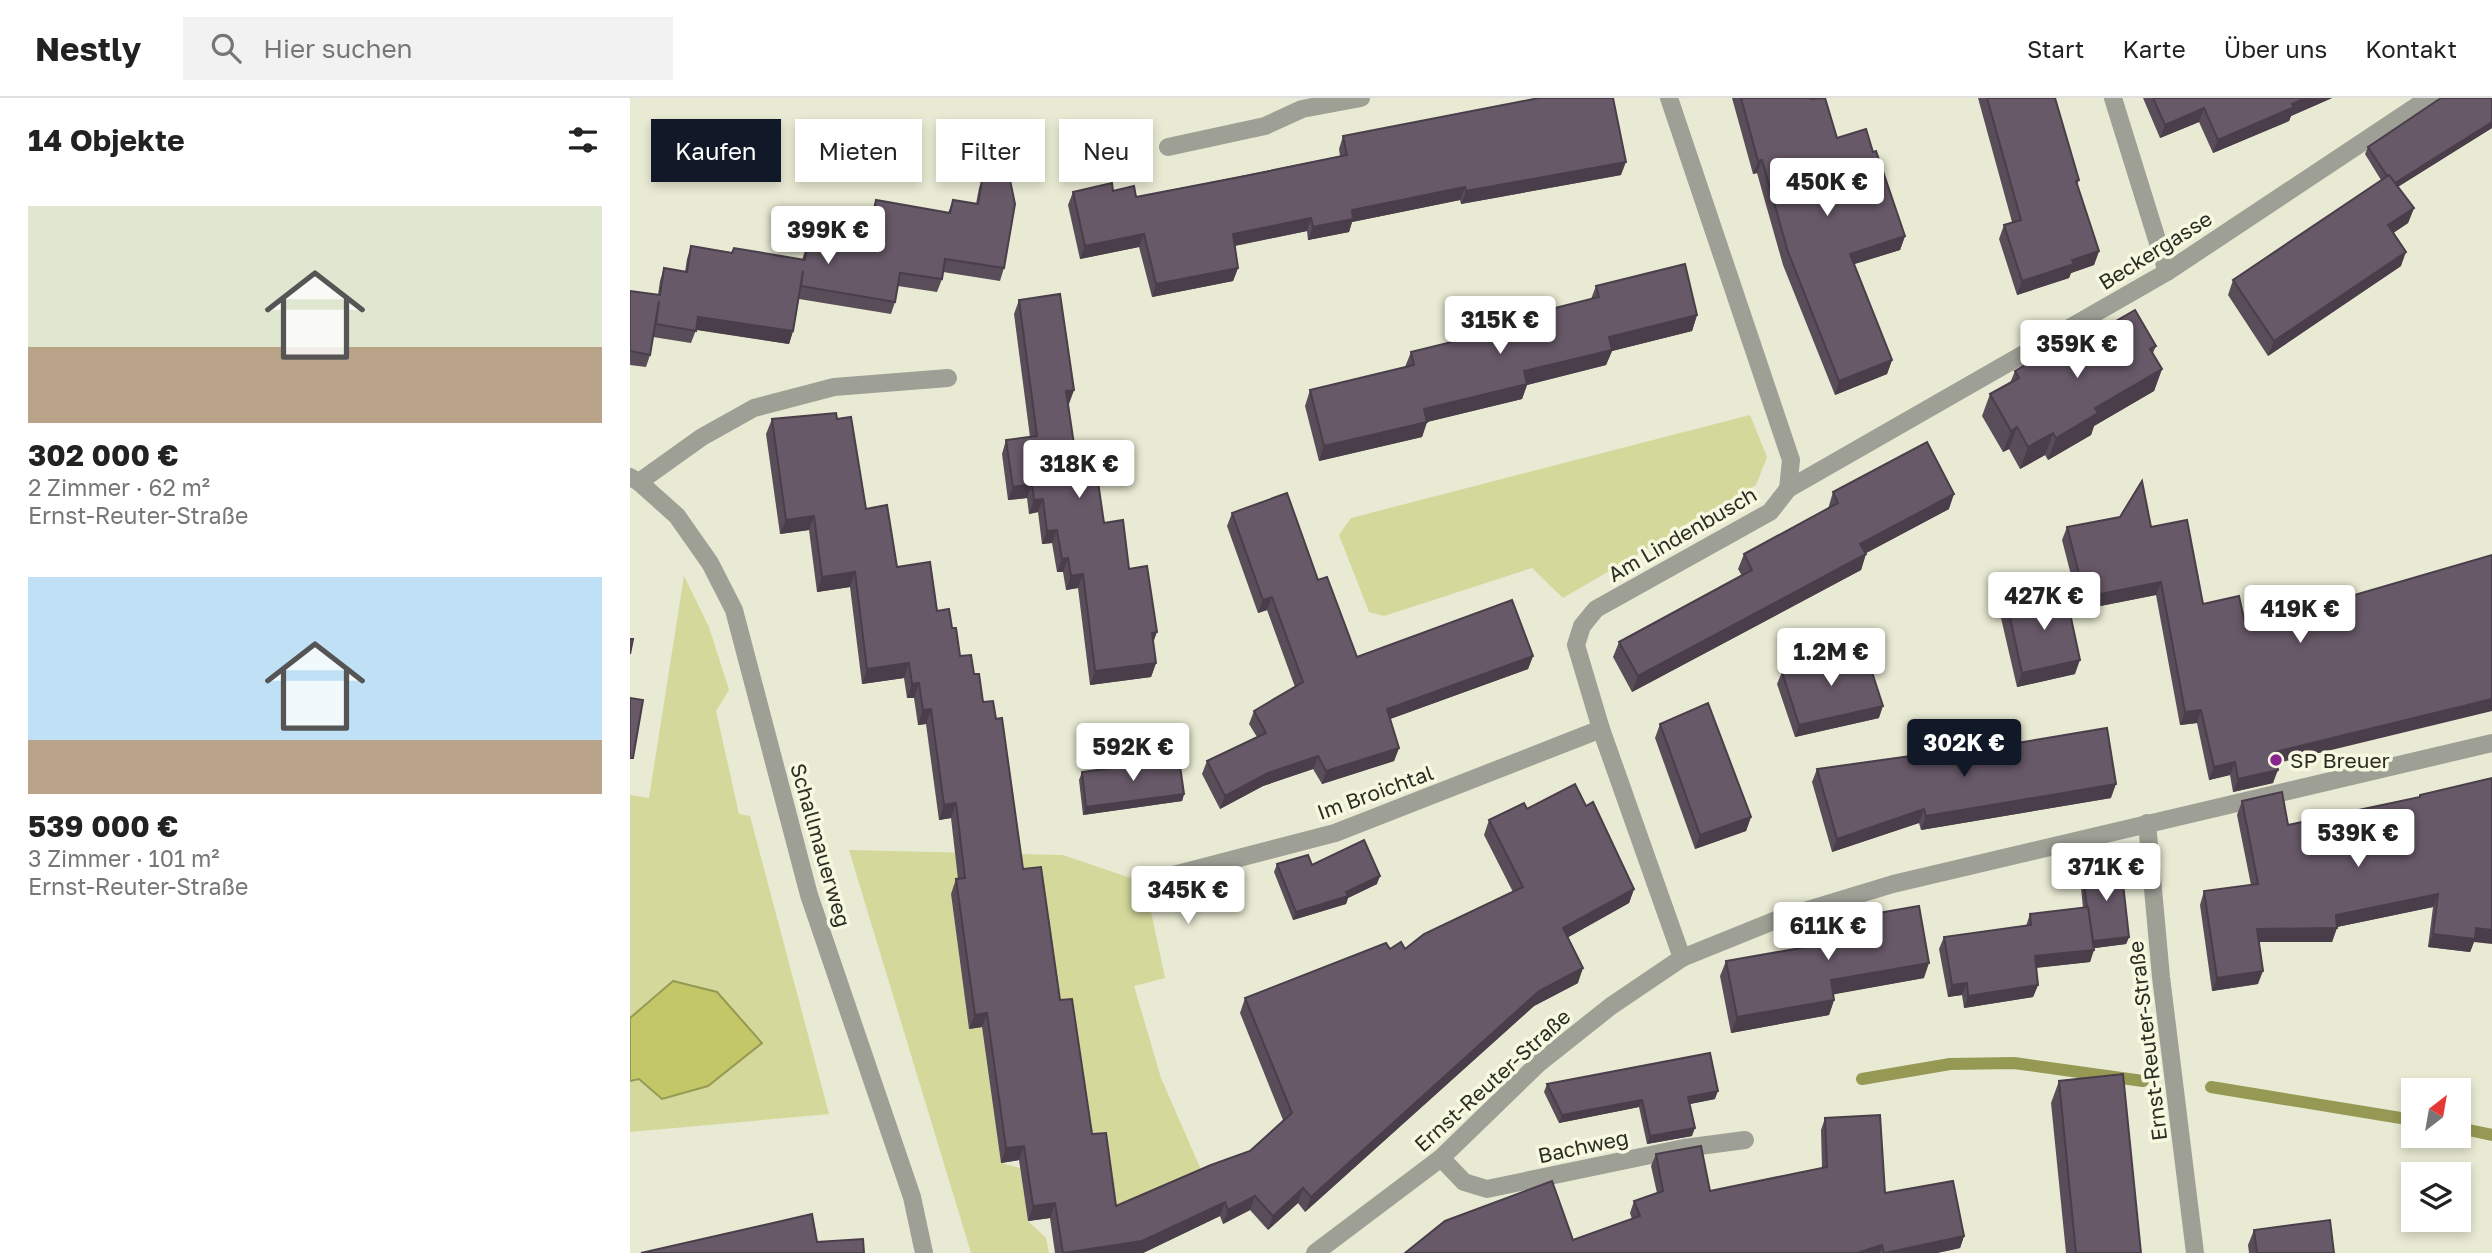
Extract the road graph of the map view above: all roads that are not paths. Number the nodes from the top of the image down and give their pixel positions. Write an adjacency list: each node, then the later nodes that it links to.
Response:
1 (1361, 98): 5 (street)
2 (1669, 98): 9 (street, Am Lindenbusch)
3 (2113, 98): 6 (street)
4 (2429, 98): 6 (street, Beckergasse)
5 (1168, 146)
6 (2167, 272): 9 (street, Beckergasse)
7 (948, 378): 8 (street)
8 (634, 480): 17 (street, Schallmauerweg)
9 (1788, 489): 10 (street, Am Lindenbusch)
10 (1601, 729): 13 (street, Im Broichtal); 14 (street, Am Lindenbusch)
11 (2492, 743): 12 (street, Ernst-Reuter-Straße)
12 (2147, 823): 14 (street, Ernst-Reuter-Straße); 19 (street, Ernst-Reuter-Straße)
13 (1158, 879)
14 (1682, 958): 16 (street, Ernst-Reuter-Straße)
15 (1745, 1140): 16 (street, Bachweg)
16 (1441, 1158): 18 (street, Ernst-Reuter-Straße)
17 (924, 1253)
18 (1315, 1253)
19 (2195, 1253)

